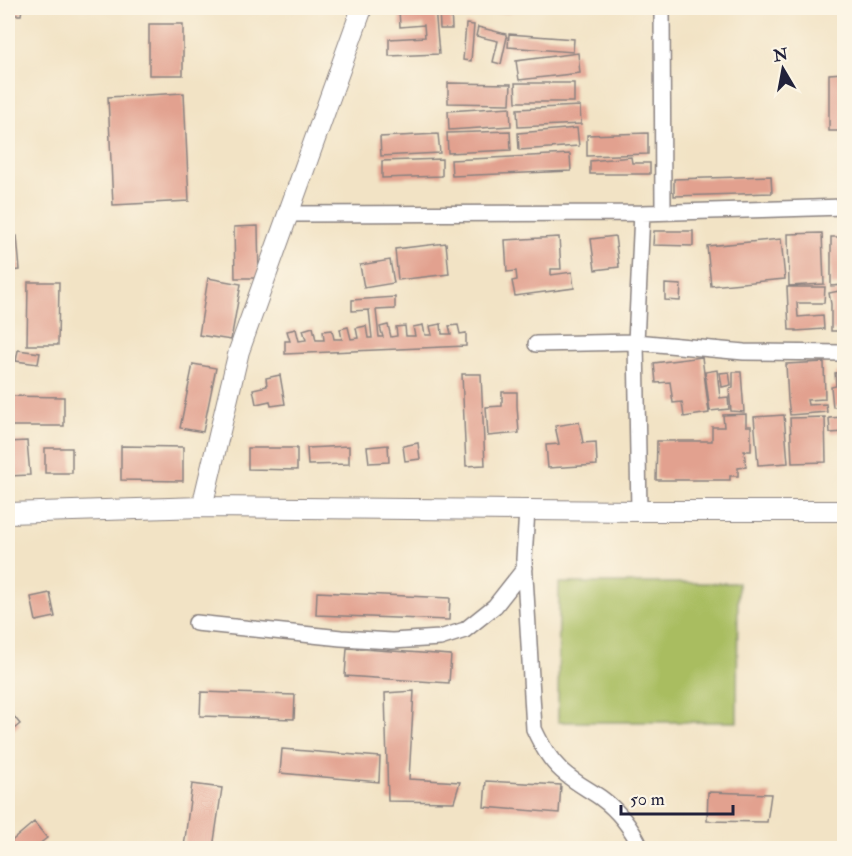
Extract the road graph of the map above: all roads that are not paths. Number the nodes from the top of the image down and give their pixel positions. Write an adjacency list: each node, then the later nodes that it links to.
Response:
1 (362, 8): 6 (street)
2 (662, 8): 4 (street)
3 (844, 207): 4 (street)
4 (663, 212): 5 (street)
5 (642, 213): 6 (street); 7 (street)
6 (289, 214): 10 (street)
7 (636, 342): 8 (street); 9 (street); 12 (street)
8 (536, 344)
9 (844, 352)
10 (202, 507): 11 (street); 14 (street)
11 (527, 510): 12 (street); 15 (street)
12 (639, 511): 13 (street)
13 (844, 511)
14 (8, 513)
15 (525, 568): 16 (street); 17 (street)
16 (196, 624)
17 (641, 849)

